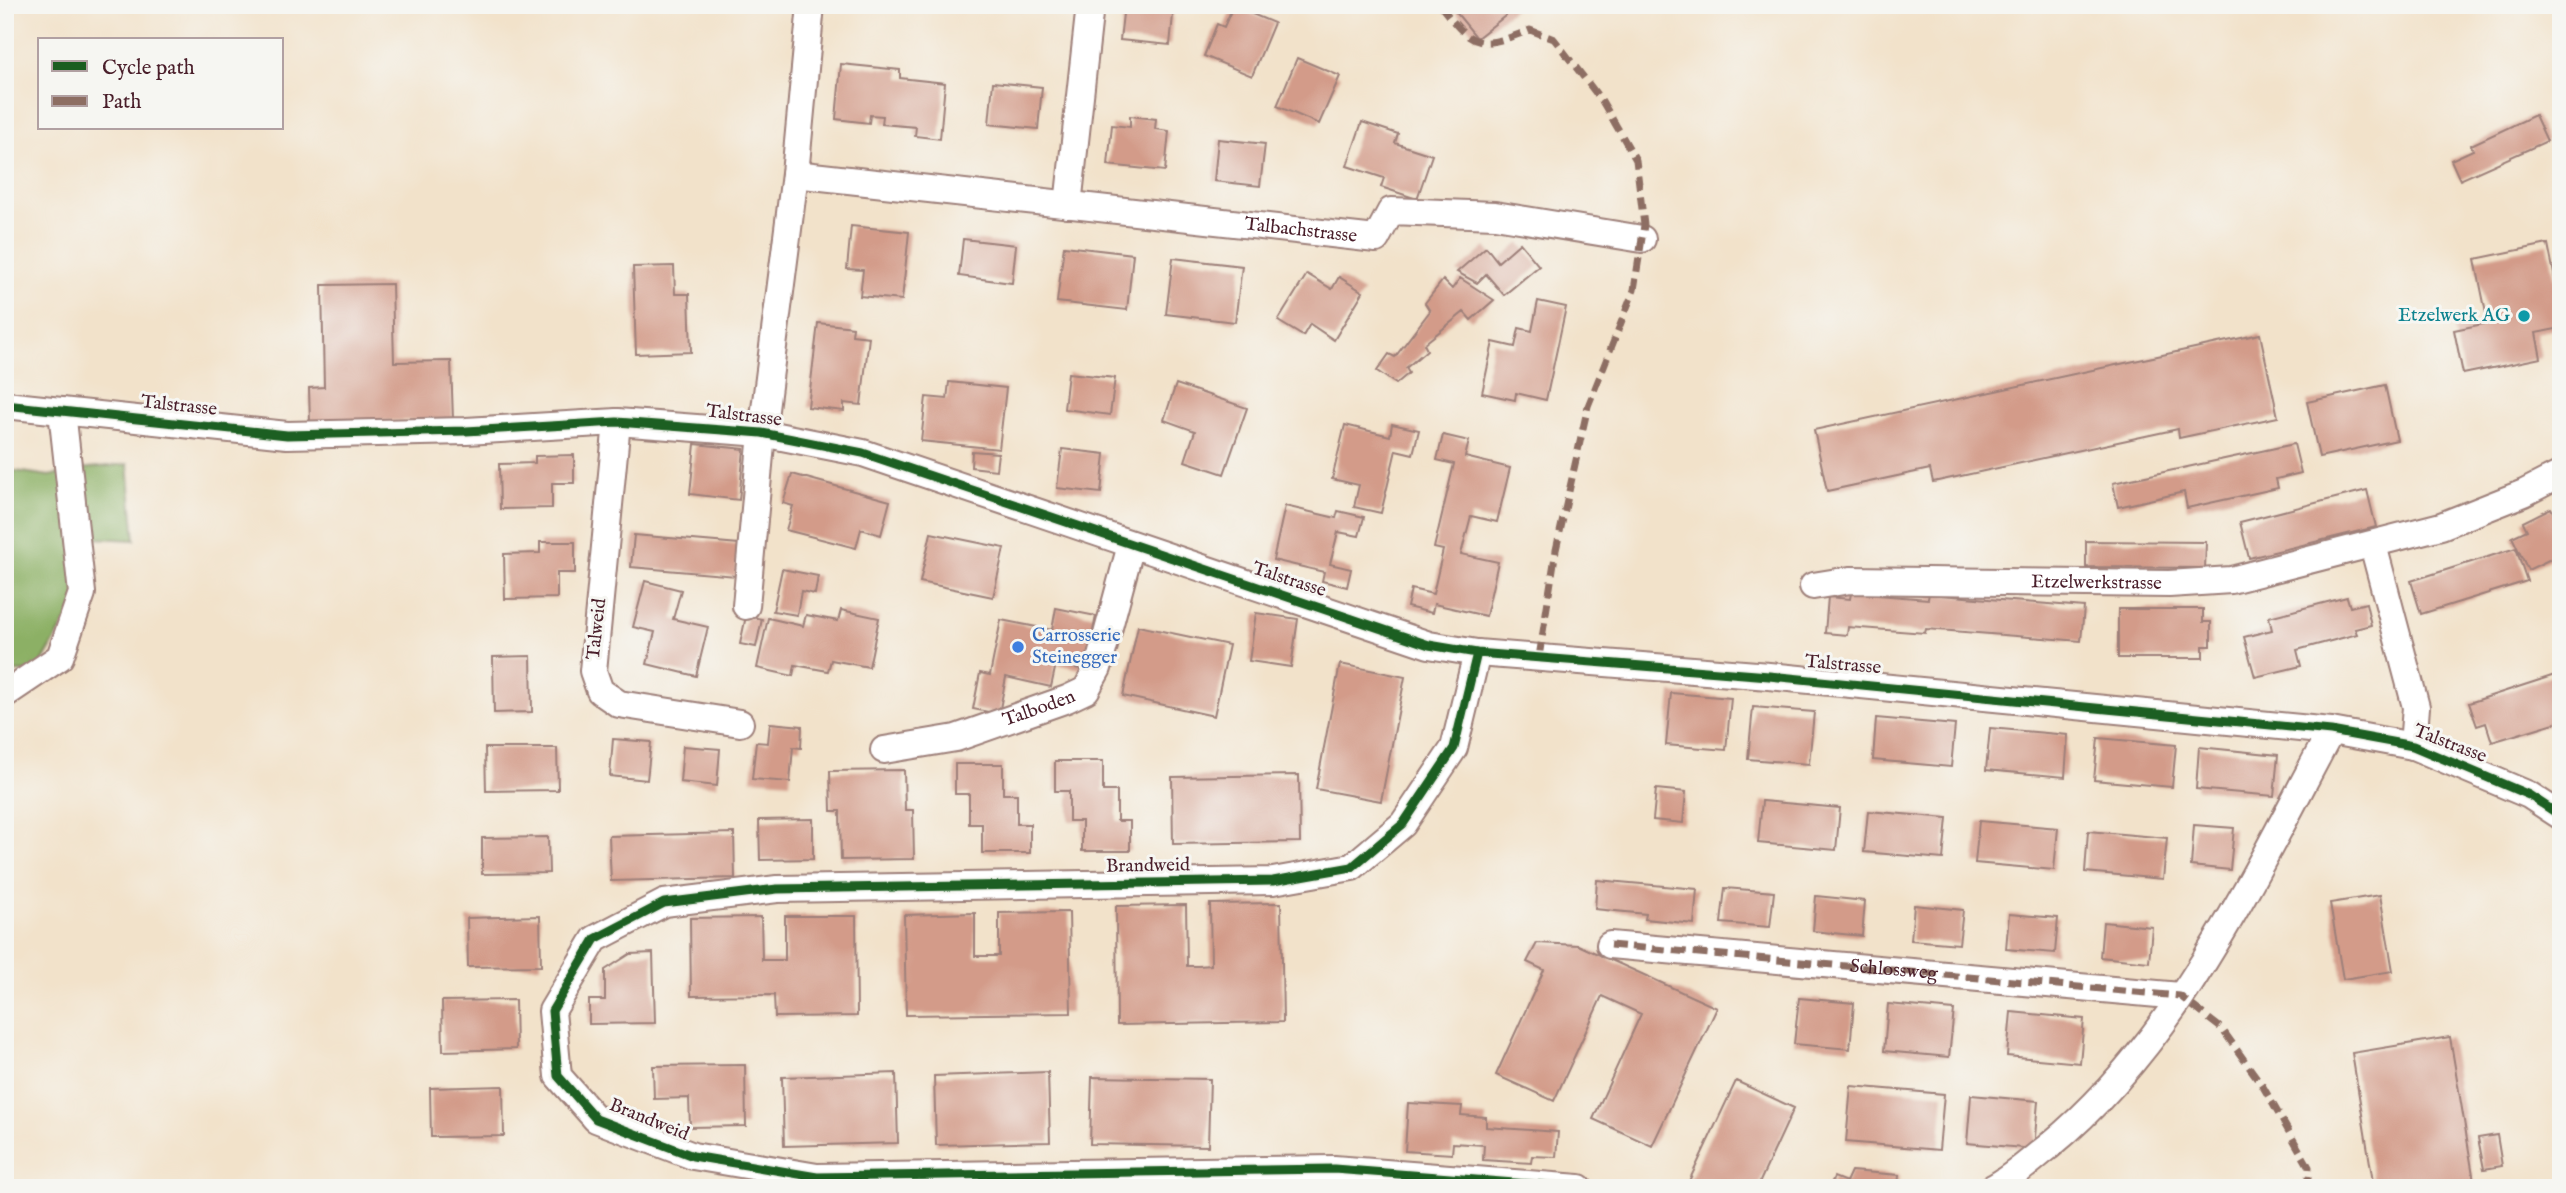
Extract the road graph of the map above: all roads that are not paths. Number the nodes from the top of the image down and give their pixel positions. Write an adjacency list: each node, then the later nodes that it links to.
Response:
1 (811, 5): 3 (street)
2 (1090, 5): 4 (street)
3 (795, 174): 4 (street, Talbachstrasse); 9 (street)
4 (1068, 205): 5 (street, Talbachstrasse)
5 (1642, 239)
6 (5, 405): 7 (street, Talstrasse)
7 (62, 411): 8 (street, Talstrasse); 16 (street)
8 (617, 422): 9 (street, Talstrasse); 17 (street, Talweid)
9 (762, 433): 11 (street, Talstrasse); 14 (street)
10 (2561, 474): 12 (street, Etzelwerkstrasse)
11 (1131, 545): 15 (street, Talstrasse); 20 (street, Talboden)
12 (2373, 545): 13 (street, Etzelwerkstrasse); 19 (street)
13 (1814, 586)
14 (746, 606)
15 (1478, 653): 18 (street, Talstrasse); 24 (street, Brandweid)
16 (5, 695)
17 (740, 723)
18 (2331, 731): 19 (street, Talstrasse); 23 (street)
19 (2413, 746): 21 (street, Talstrasse)
20 (884, 750)
21 (2561, 816)
22 (1610, 945): 23 (street, Schlossweg)
23 (2180, 996): 25 (street)
24 (1579, 1188)
25 (1993, 1188)

